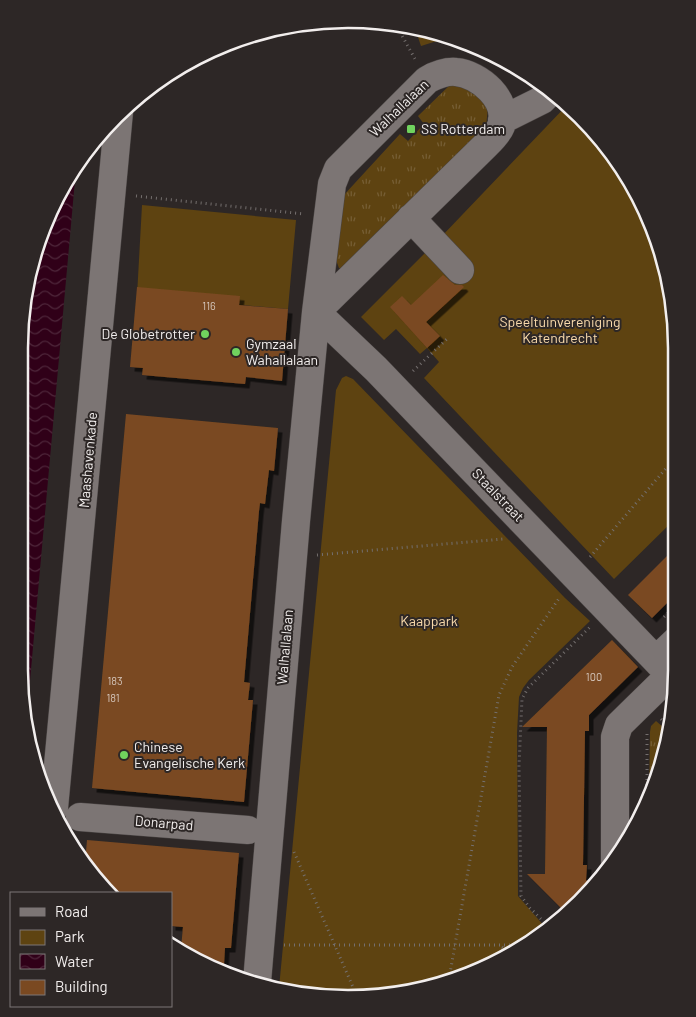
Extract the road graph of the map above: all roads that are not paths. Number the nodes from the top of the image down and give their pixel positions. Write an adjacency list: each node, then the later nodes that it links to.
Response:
1 (546, 96): 2 (street)
2 (502, 120): 4 (street); 6 (street, Walhallalaan)
3 (118, 125): 8 (street, Maashavenkade)
4 (411, 218): 5 (street); 6 (street)
5 (460, 270)
6 (316, 312): 7 (street, Staalstraat); 10 (street, Walhallalaan)
7 (667, 672): 11 (street)
8 (55, 798)
9 (80, 817): 10 (street, Donarpad)
10 (259, 829): 12 (street, Walhallalaan)
11 (615, 845)
12 (257, 976)

